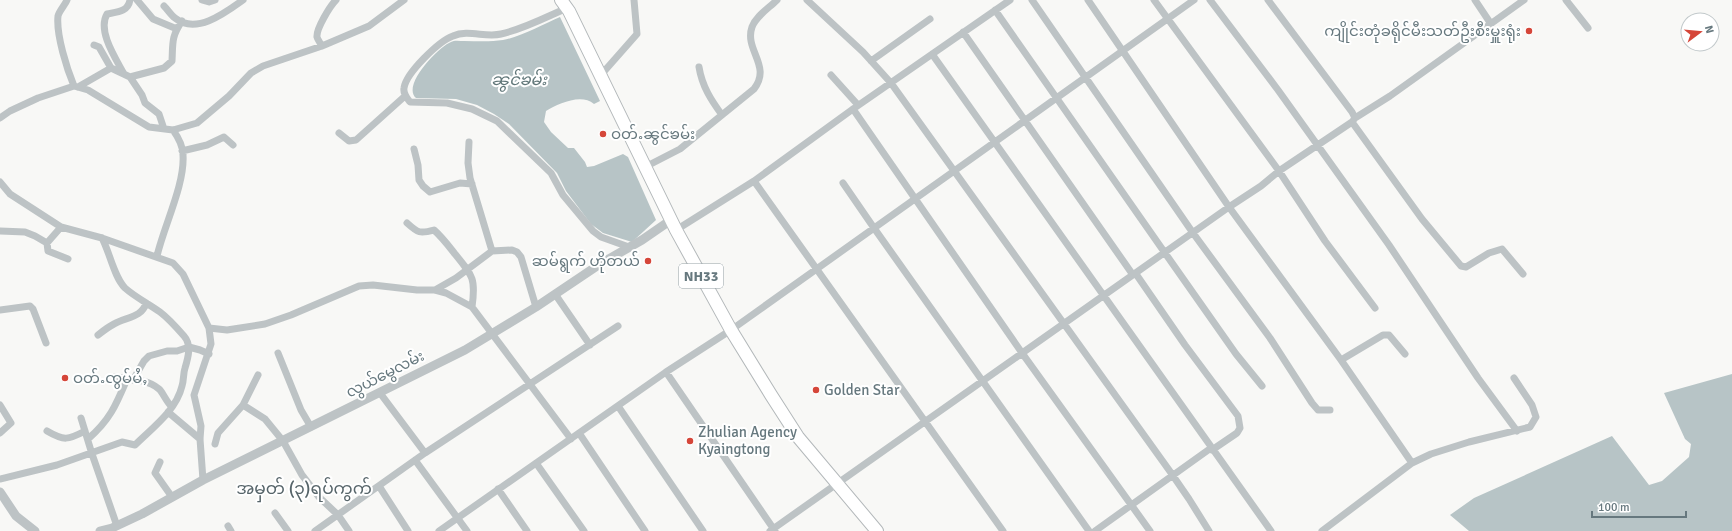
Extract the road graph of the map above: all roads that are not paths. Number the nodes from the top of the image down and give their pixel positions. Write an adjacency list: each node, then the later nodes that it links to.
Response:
1 (67, 0): 44 (street)
2 (130, 0): 40 (street)
3 (137, 0): 30 (street)
4 (202, 0): 5 (street)
5 (216, 0)
6 (243, 0): 27 (street)
7 (336, 0): 33 (street)
8 (404, 0): 33 (street)
9 (634, 0): 41 (street)
10 (777, 0): 48 (street)
11 (807, 0): 36 (street)
12 (1010, 0): 24 (street)
13 (1032, 0): 42 (street)
14 (1088, 0): 34 (street)
15 (1154, 0): 26 (street)
16 (1194, 0): 26 (street)
17 (1210, 0): 58 (street)
18 (1268, 0): 51 (street)
19 (1475, 0): 28 (street)
20 (1524, 0): 28 (street)
21 (1566, 0): 29 (street)
22 (564, 4): 41 (highway, NH33); 45 (street)
23 (164, 6): 27 (street)
24 (995, 10): 31 (street); 46 (street)
25 (930, 19): 36 (street)
26 (1167, 19): 34 (street); 63 (street)
27 (182, 21): 30 (street)
28 (1491, 24): 51 (street)
29 (1588, 28)
30 (177, 29): 40 (street)
31 (963, 32): 35 (street); 50 (street)
32 (94, 45): 38 (street)
33 (322, 46): 53 (street)
34 (1124, 51): 42 (street); 69 (street)
35 (932, 54): 43 (street); 56 (street)
36 (871, 61): 43 (street)
37 (699, 67): 48 (street)
38 (110, 68): 40 (street); 44 (street)
39 (831, 75): 47 (street)
40 (127, 76): 52 (street)
41 (600, 76): 61 (highway, NH33)
42 (1085, 78): 46 (street); 75 (street)
43 (891, 82): 47 (street); 62 (street)
44 (76, 87): 49 (street); 52 (street)
45 (405, 96): 54 (street); 78 (street)
46 (1056, 99): 50 (street); 80 (street)
47 (855, 107): 64 (street); 68 (street)
48 (722, 115): 61 (street)
49 (0, 118)
50 (1026, 120): 56 (street); 86 (street)
51 (1354, 120): 58 (street); 85 (street)
52 (164, 129): 53 (street)
53 (173, 130): 60 (street)
54 (339, 134)
55 (470, 142): 67 (street)
56 (994, 143): 62 (street); 89 (street)
57 (233, 145): 60 (street)
58 (1316, 145): 63 (street); 128 (street)
59 (414, 149): 67 (street)
60 (182, 151): 81 (street)
61 (645, 167): 71 (highway, NH33)
62 (955, 171): 68 (street); 95 (street)
63 (1279, 171): 69 (street); 93 (street)
64 (754, 181): 71 (street); 84 (street)
65 (0, 182): 72 (street)
66 (843, 183): 73 (street)
67 (472, 184): 79 (street)
68 (915, 199): 73 (street); 104 (street)
69 (1229, 207): 75 (street); 108 (street)
70 (407, 223): 83 (street)
71 (673, 225): 78 (street, လွယ်မွေလမ်း); 98 (highway, NH33)
72 (61, 226): 76 (street); 77 (street)
73 (874, 228): 84 (street); 114 (street)
74 (0, 231): 77 (street)
75 (1193, 233): 80 (street); 122 (street)
76 (102, 238): 81 (street); 90 (street)
77 (47, 244): 82 (street)
78 (629, 247): 88 (street, လွယ်မွေလမ်း)
79 (492, 251): 83 (street); 91 (street)
80 (1165, 253): 86 (street); 116 (street)
81 (157, 256): 97 (street)
82 (68, 259)
83 (468, 269): 87 (street); 92 (street)
84 (816, 269): 98 (street); 124 (street)
85 (1523, 274)
86 (1134, 275): 89 (street); 136 (street)
87 (436, 290): 92 (street); 97 (street)
88 (555, 294): 91 (street, လွယ်မွေလမ်း); 102 (street)
89 (1103, 297): 95 (street); 136 (street)
90 (146, 303): 100 (street); 103 (street)
91 (536, 307): 99 (street, လွယ်မွေလမ်း)
92 (472, 308): 99 (street)
93 (1375, 308)
94 (0, 310): 101 (street)
95 (1064, 324): 104 (street); 143 (street)
96 (618, 326): 102 (street)
97 (209, 328): 105 (street)
98 (731, 330): 109 (street); 146 (highway, NH33)
99 (493, 334): 115 (street); 117 (street, လွယ်မွေလမ်း)
100 (98, 335)
101 (46, 343)
102 (590, 344): 115 (street)
103 (189, 348): 105 (street); 113 (street); 121 (street)
104 (1022, 353): 114 (street); 151 (street)
105 (208, 354): 131 (street)
106 (278, 354): 125 (street)
107 (1405, 354): 108 (street)
108 (1341, 360): 142 (street)
109 (666, 372): 120 (street); 156 (street)
110 (258, 375): 119 (street)
111 (115, 377): 113 (street)
112 (1514, 378): 128 (street)
113 (130, 379): 121 (street); 132 (street)
114 (983, 381): 124 (street); 171 (street)
115 (529, 384): 133 (street); 137 (street)
116 (1262, 386)
117 (380, 393): 125 (street, လွယ်မွေလမ်း); 137 (street)
118 (0, 405): 129 (street)
119 (243, 405): 134 (street); 135 (street)
120 (618, 406): 130 (street); 168 (street)
121 (170, 410): 131 (street); 138 (street)
122 (1330, 410)
123 (81, 418): 127 (street)
124 (925, 422): 146 (street); 170 (street)
125 (311, 427): 134 (street, လွယ်မွေလမ်း)
126 (46, 431): 127 (street)
127 (85, 431): 132 (street)
128 (1517, 431): 142 (street)
129 (0, 433)
130 (579, 433): 133 (street); 167 (street)
131 (200, 438): 145 (street)
132 (88, 439): 138 (street)
133 (571, 439): 141 (street)
134 (283, 441): 145 (street, လွယ်မွေလမ်း); 153 (street)
135 (215, 444)
136 (1212, 449): 143 (street); 175 (street)
137 (425, 453): 139 (street)
138 (92, 454): 144 (street); 155 (street)
139 (415, 460): 147 (street); 154 (street)
140 (160, 462): 150 (street)
141 (536, 462): 148 (street); 166 (street)
142 (1412, 462): 176 (street)
143 (1173, 476): 151 (street); 174 (street)
144 (0, 479)
145 (203, 480): 150 (street, လွယ်မွေလမ်း)
146 (837, 484): 156 (street); 169 (highway, NH33)
147 (379, 486): 153 (street); 162 (street)
148 (498, 489): 154 (street); 165 (street)
149 (0, 492): 157 (street)
150 (172, 497): 155 (street, လွယ်မွေလမ်း)
151 (1130, 505): 172 (street); 173 (street)
152 (275, 513): 159 (street)
153 (338, 515): 160 (street); 161 (street)
154 (458, 518): 163 (street); 164 (street)
155 (117, 526): 158 (street, လွယ်မွေလမ်း)
156 (772, 530)
157 (36, 531)
158 (100, 531)
159 (288, 531)
160 (315, 531)
161 (349, 531)
162 (408, 531)
163 (439, 531)
164 (467, 531)
165 (527, 531)
166 (584, 531)
167 (645, 531)
168 (703, 531)
169 (877, 531)
170 (1003, 531)
171 (1089, 531)
172 (1095, 531)
173 (1150, 531)
174 (1209, 531)
175 (1271, 531)
176 (1322, 531)

